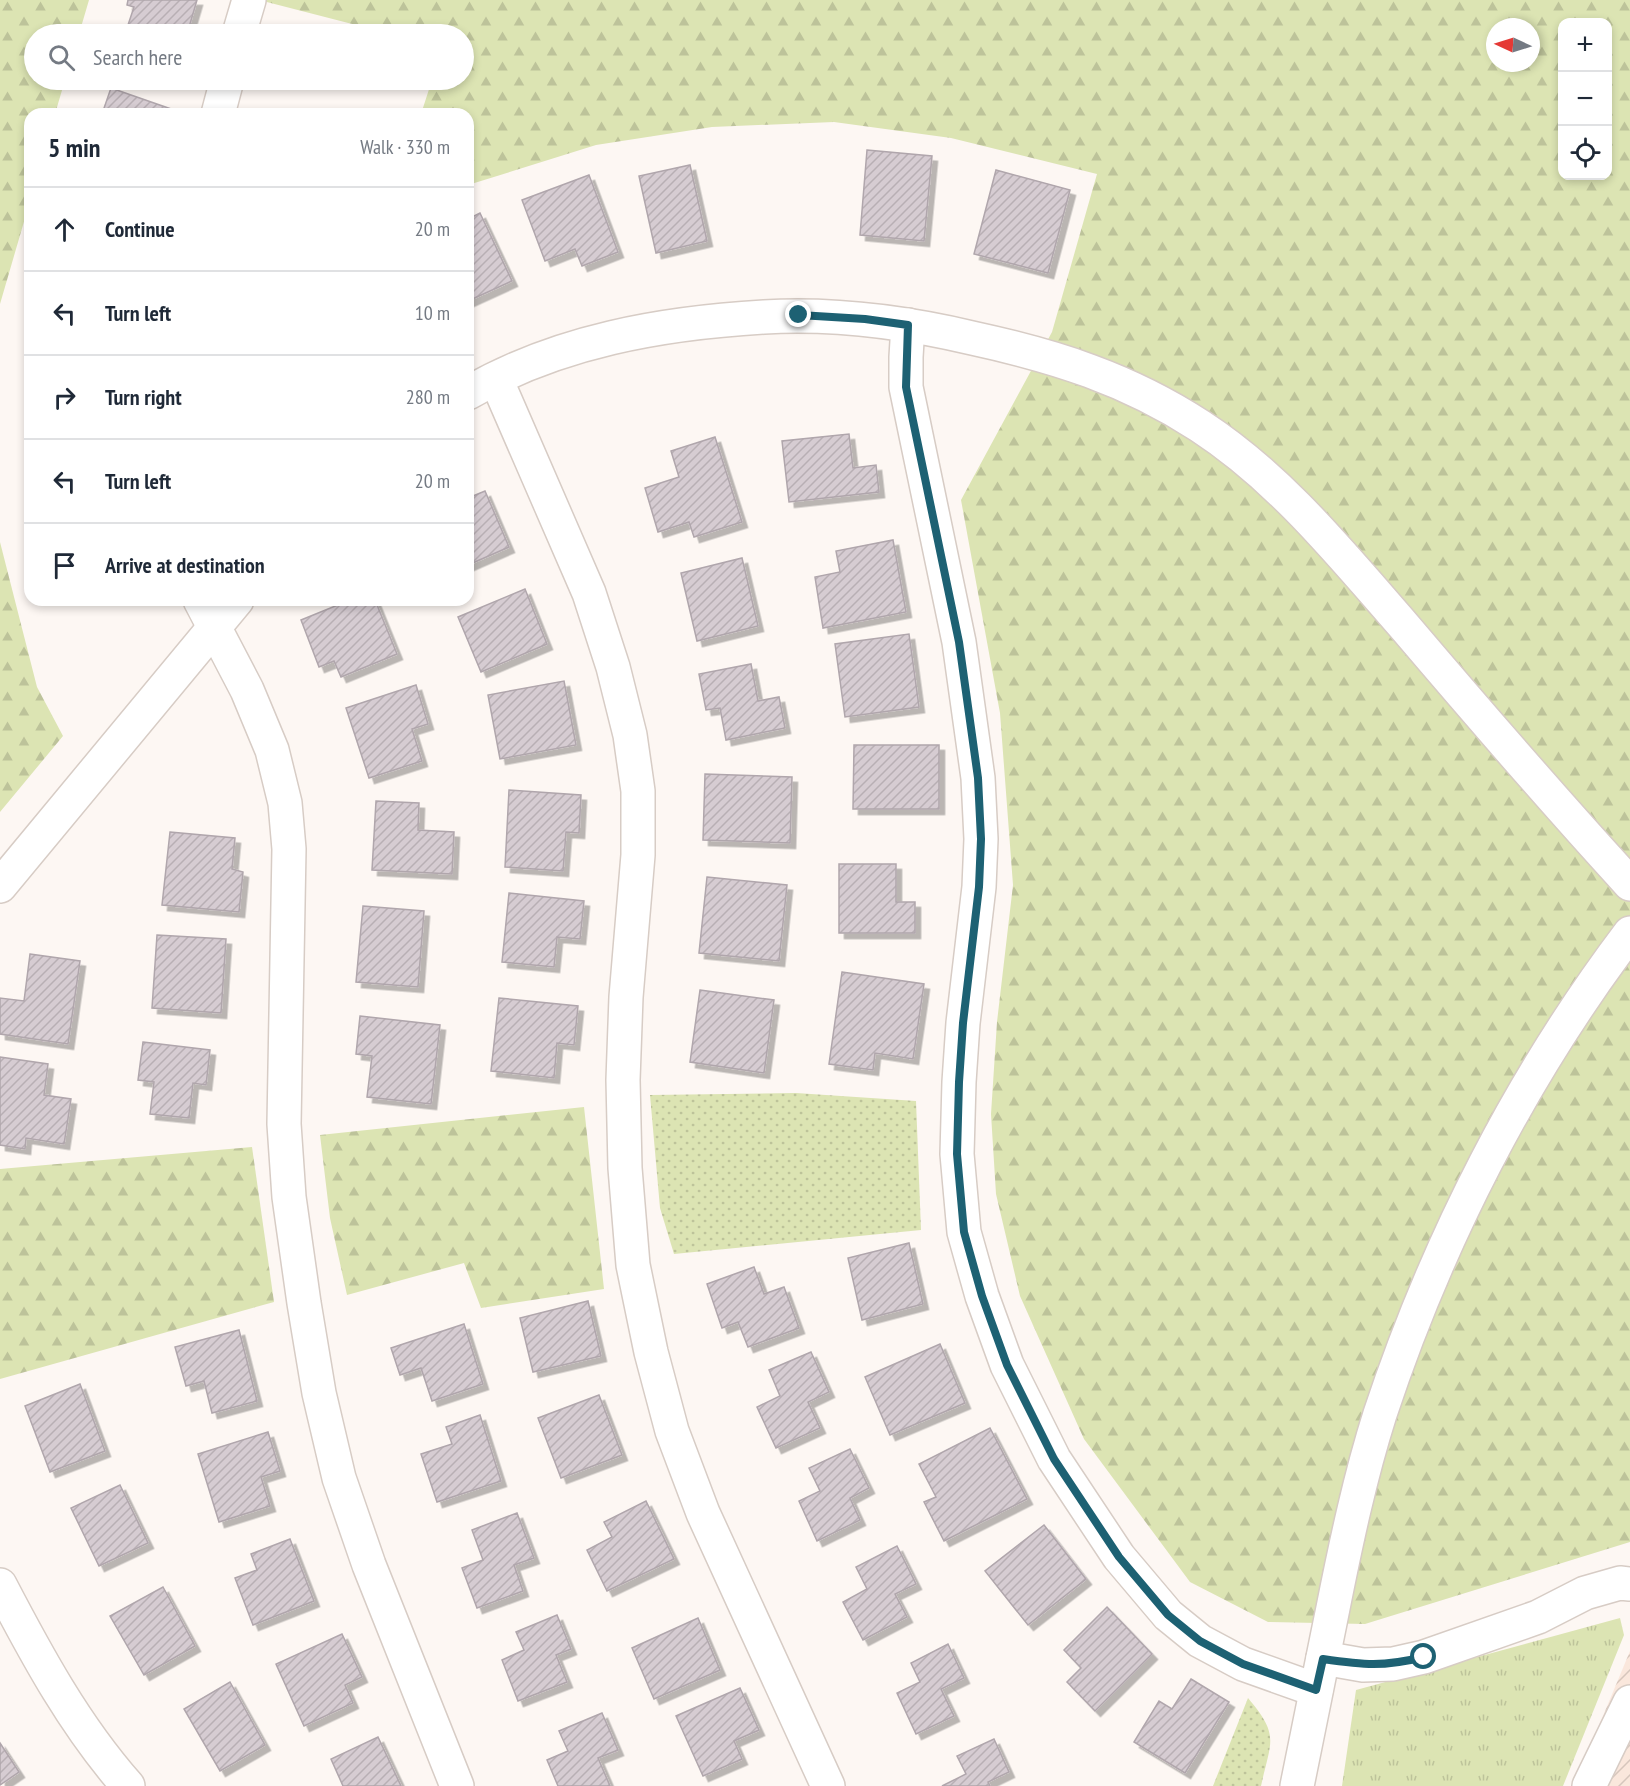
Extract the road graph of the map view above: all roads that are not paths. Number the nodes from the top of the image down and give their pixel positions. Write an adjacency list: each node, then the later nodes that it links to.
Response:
1 (249, 0): 2 (street)
2 (242, 24)
3 (224, 90): 4 (street)
4 (220, 108)
5 (908, 325): 6 (street); 9 (street); 15 (street)
6 (482, 386): 19 (street)
7 (224, 606): 8 (street)
8 (207, 614): 10 (street); 18 (street)
9 (1630, 884)
10 (0, 886)
11 (1630, 933): 14 (street)
12 (1630, 1584): 14 (street)
13 (0, 1585): 17 (street)
14 (1323, 1659): 15 (street)
15 (1316, 1690): 20 (street)
16 (1630, 1702): 21 (street)
17 (128, 1786)
18 (458, 1786)
19 (828, 1786)
20 (1297, 1786)
21 (1589, 1786)

